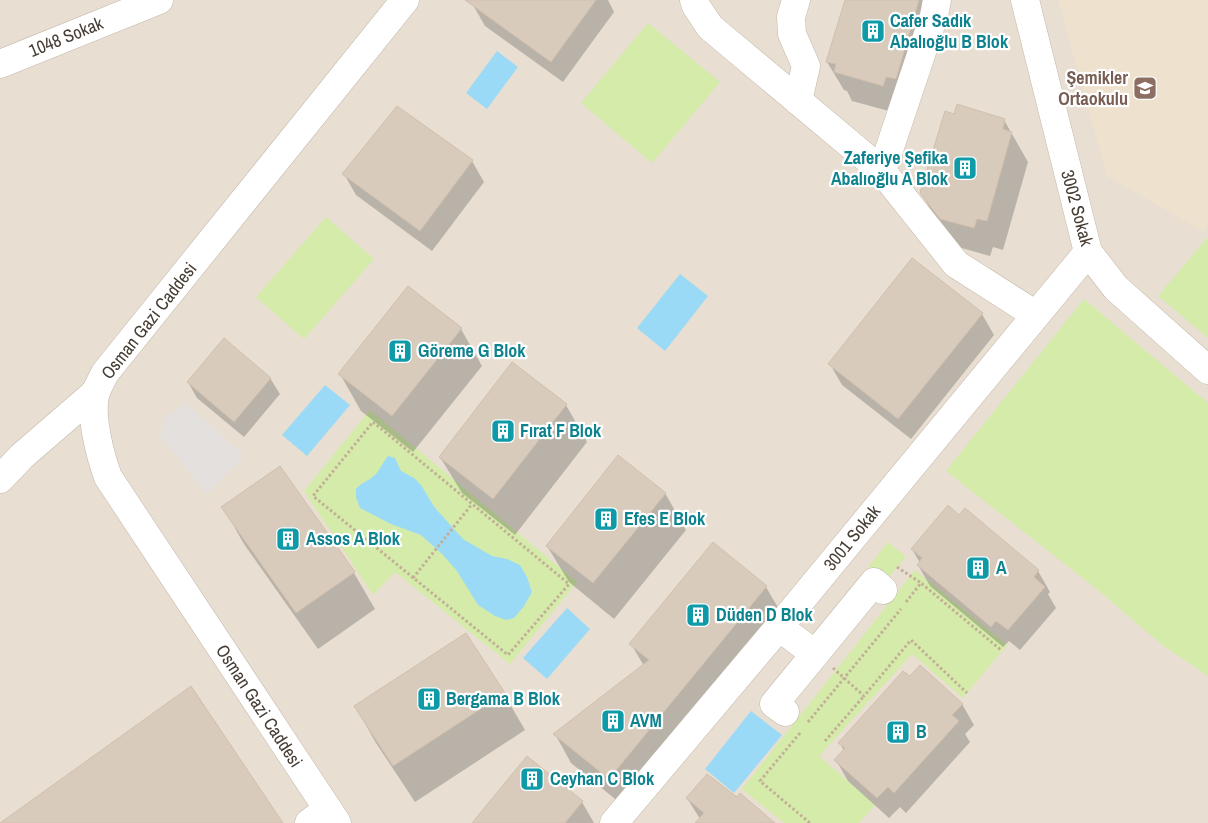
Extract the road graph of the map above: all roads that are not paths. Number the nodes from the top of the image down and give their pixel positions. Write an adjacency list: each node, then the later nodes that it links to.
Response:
1 (160, 0): 7 (street, 1048 Sokak)
2 (405, 0): 13 (street, Osman Gazi Caddesi)
3 (694, 0): 8 (street)
4 (796, 0): 8 (street)
5 (937, 0): 9 (street)
6 (1025, 0): 10 (street, 3002 Sokak)
7 (0, 64)
8 (798, 101): 9 (street)
9 (882, 171): 11 (street)
10 (1088, 252): 11 (street, 3001 Sokak); 12 (street, 3002 Sokak)
11 (1036, 315): 16 (street, 3001 Sokak)
12 (1208, 370)
13 (96, 392): 14 (street); 19 (street, Osman Gazi Caddesi)
14 (0, 479)
15 (883, 590): 17 (street)
16 (779, 627): 17 (street); 20 (street, 3001 Sokak)
17 (815, 654): 18 (street)
18 (785, 712)
19 (325, 818)
20 (614, 823)

